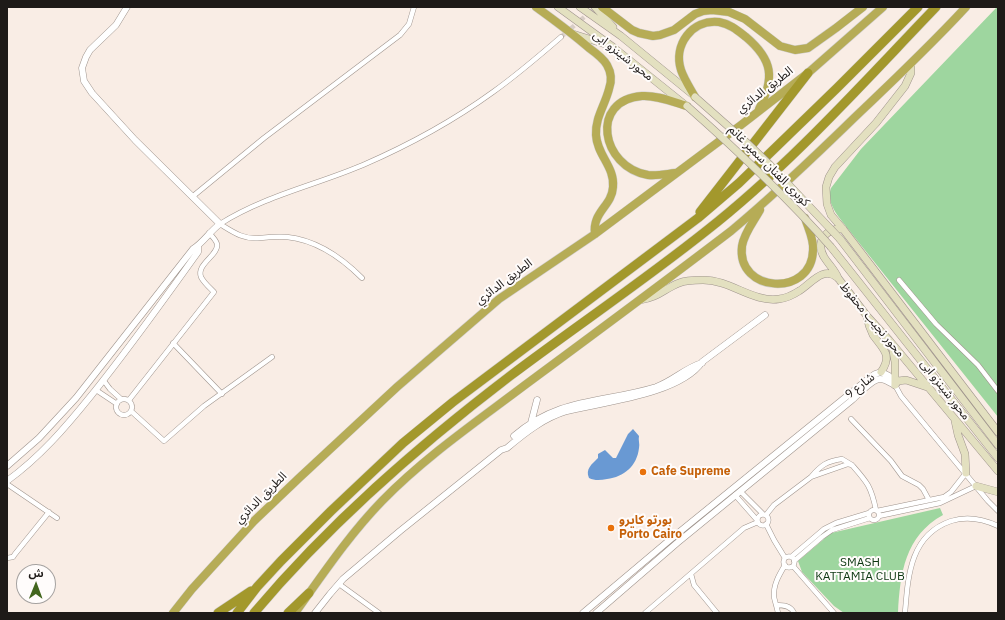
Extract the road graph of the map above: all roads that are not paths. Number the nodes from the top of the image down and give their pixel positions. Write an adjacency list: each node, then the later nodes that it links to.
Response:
1 (127, 7): 23 (street)
2 (414, 7): 23 (street)
3 (536, 7): 13 (highway)
4 (558, 7): 16 (main road, محور شينزو ابى)
5 (580, 7): 14 (main road, محور شينزو ابى)
6 (595, 7): 14 (main road)
7 (602, 7): 8 (highway)
8 (863, 7)
9 (883, 7): 18 (highway, الطريق الدائري)
10 (918, 7): 26 (highway)
11 (936, 7): 99 (highway)
12 (966, 7): 17 (highway)
13 (573, 34): 16 (main road); 30 (highway)
14 (621, 36): 19 (main road, محور شينزو ابى)
15 (562, 37): 27 (street)
16 (613, 47): 20 (main road, محور شينزو ابى)
17 (911, 64): 24 (highway); 28 (main road)
18 (808, 73): 21 (highway, الطريق الدائري); 26 (highway)
19 (696, 97): 21 (highway); 31 (main road, كوبرى الفنان سمير غانم, bridge)
20 (687, 106): 22 (highway); 25 (main road, كوبرى الفنان سمير غانم, bridge)
21 (758, 111): 22 (highway, الطريق الدائري)
22 (677, 172): 30 (highway, الطريق الدائري)
23 (192, 197): 27 (street)
24 (765, 203): 25 (highway); 37 (highway)
25 (804, 217): 33 (main road, كوبرى الفنان سمير غانم, bridge)
26 (698, 218): 93 (highway)
27 (220, 224): 29 (street); 34 (street)
28 (843, 228): 35 (main road); 59 (main road)
29 (210, 233): 32 (street); 41 (street)
30 (595, 234): 96 (highway, الطريق الدائري)
31 (840, 239): 60 (main road, محور شينزو ابى)
32 (198, 247): 45 (street); 64 (street)
33 (831, 247): 62 (main road, محور شينزو ابى)
34 (362, 278)
35 (838, 278): 37 (main road, محور نجيب محفوظ); 39 (main road, محور نجيب محفوظ)
36 (898, 280): 49 (street)
37 (640, 300): 94 (highway)
38 (765, 315): 44 (street)
39 (867, 316): 40 (main road, محور نجيب محفوظ); 43 (main road)
40 (889, 340): 46 (main road); 47 (main road, محور نجيب محفوظ)
41 (173, 343): 50 (street); 52 (street)
42 (272, 357): 50 (street)
43 (881, 372): 46 (street, شارع 9); 83 (street, شارع 9)
44 (677, 379): 58 (street); 61 (street)
45 (104, 381): 48 (street); 51 (street)
46 (895, 385): 47 (main road); 66 (street); 70 (street, شارع 9)
47 (928, 388): 57 (main road, محور نجيب محفوظ)
48 (96, 390): 54 (street); 68 (street)
49 (998, 391)
50 (222, 394): 55 (street)
51 (121, 399): 52 (street); 54 (street)
52 (129, 400): 55 (street)
53 (537, 400): 58 (street)
54 (117, 404): 55 (street)
55 (131, 411)
56 (851, 419): 73 (street)
57 (955, 421): 65 (main road, محور نجيب محفوظ); 66 (main road)
58 (531, 423): 61 (street)
59 (998, 432)
60 (998, 445)
61 (501, 450): 91 (street)
62 (998, 458)
63 (852, 464): 67 (street); 67 (street); 76 (street)
64 (7, 466)
65 (998, 471)
66 (966, 473): 69 (street); 73 (street)
67 (811, 477): 77 (street)
68 (8, 485): 75 (street)
69 (976, 486): 71 (main road); 74 (street); 76 (street)
70 (740, 490): 72 (street, شارع 9); 77 (street)
71 (998, 492)
72 (735, 495): 80 (street); 84 (street, شارع 9)
73 (929, 500): 76 (street)
74 (998, 511)
75 (49, 512): 79 (street); 85 (street)
76 (878, 512): 78 (street); 78 (street)
77 (764, 515): 80 (street); 81 (street)
78 (870, 516): 87 (street)
79 (57, 518)
80 (758, 521): 81 (street); 89 (street)
81 (766, 524): 86 (street)
82 (998, 526): 111 (street)
83 (672, 538): 84 (street); 104 (street, شارع 9)
84 (677, 544): 105 (street, شارع 9)
85 (7, 558)
86 (785, 558): 87 (street); 88 (street)
87 (793, 561): 88 (street); 110 (street)
88 (785, 565): 95 (street)
89 (691, 574): 90 (street); 92 (street)
90 (683, 581): 92 (street); 106 (street)
91 (339, 584): 102 (street); 103 (street)
92 (694, 585): 107 (street)
93 (257, 587): 97 (highway); 98 (highway)
94 (309, 593): 100 (highway); 101 (highway)
95 (776, 605): 108 (street); 109 (street)
96 (173, 613)
97 (218, 613)
98 (237, 613)
99 (254, 613)
100 (288, 613)
101 (295, 613)
102 (316, 613)
103 (379, 613)
104 (585, 613)
105 (596, 613)
106 (645, 613)
107 (717, 613)
108 (778, 613)
109 (794, 613)
110 (834, 613)
111 (905, 613)

